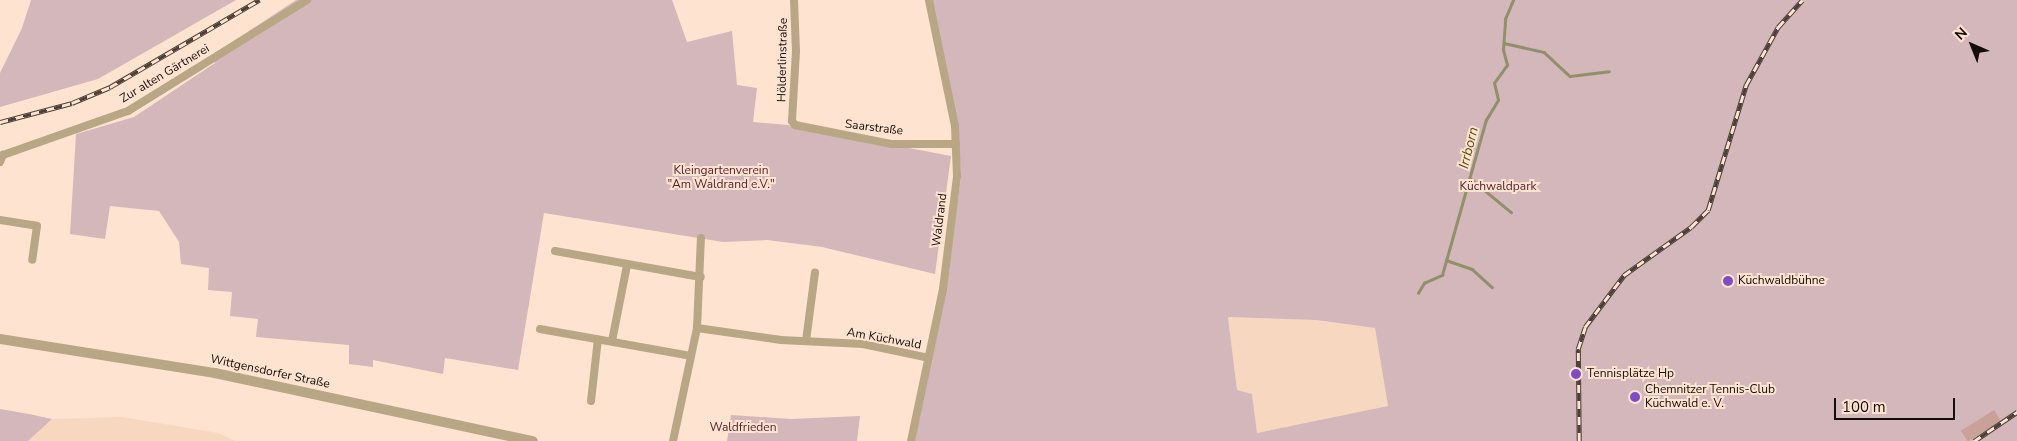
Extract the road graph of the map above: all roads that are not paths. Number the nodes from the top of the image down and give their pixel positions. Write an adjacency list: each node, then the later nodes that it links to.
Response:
1 (307, 0): 6 (street, Zur alten Gärtnerei)
2 (794, 0): 4 (street, Hölderlinstraße)
3 (929, 0): 5 (street, Waldrand)
4 (792, 121): 5 (street, Saarstraße)
5 (956, 144): 21 (street, Waldrand)
6 (0, 162)
7 (0, 220): 10 (street)
8 (701, 238): 13 (street)
9 (555, 251): 11 (street)
10 (32, 260)
11 (627, 264): 13 (street); 18 (street)
12 (815, 273): 19 (street)
13 (701, 277): 14 (street)
14 (696, 328): 19 (street, Am Küchwald); 20 (street)
15 (540, 329): 16 (street)
16 (598, 338): 18 (street); 22 (street)
17 (0, 339): 23 (street, Wittgensdorfer Straße)
18 (612, 341): 20 (street)
19 (806, 341): 21 (street, Am Küchwald)
20 (691, 356): 24 (street)
21 (929, 358): 25 (street, Waldrand)
22 (591, 401)
23 (533, 441)
24 (673, 441)
25 (911, 441)

